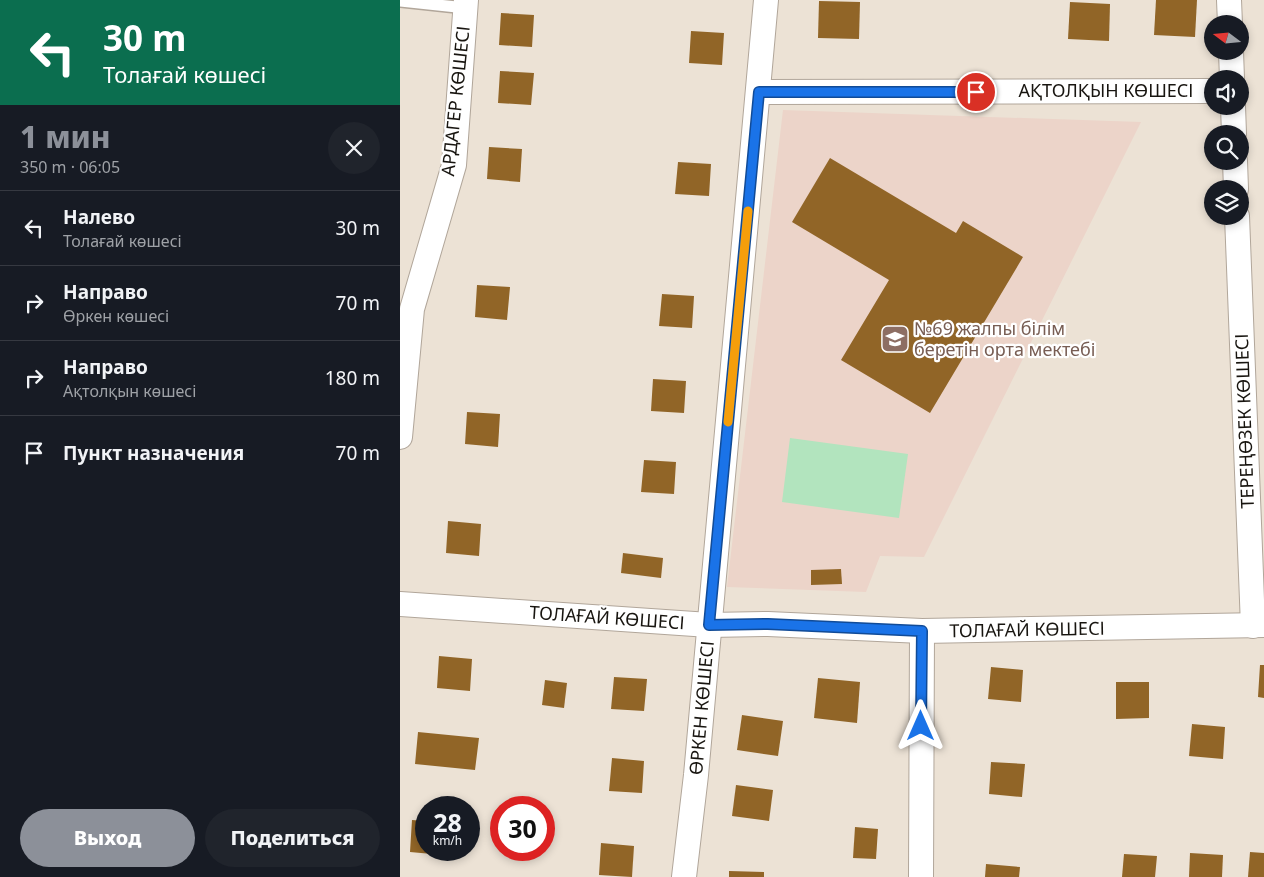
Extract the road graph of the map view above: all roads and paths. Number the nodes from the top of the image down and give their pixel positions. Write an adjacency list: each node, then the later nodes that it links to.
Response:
1 (766, 0): 7 (street, ӨРКЕН КӨШЕСІ)
2 (1229, 0): 5 (street)
3 (400, 1): 4 (lane)
4 (466, 4): 9 (street, АРДАГЕР КӨШЕСІ)
5 (1230, 15)
6 (1204, 91): 7 (street, АҚТОЛҚЫН КӨШЕСІ)
7 (759, 92): 11 (street, ӨРКЕН КӨШЕСІ)
8 (1237, 225): 12 (street, ТЕРЕҢӨЗЕК КӨШЕСІ)
9 (400, 437)
10 (400, 604): 11 (street, ТОЛАҒАЙ КӨШЕСІ)
11 (709, 625): 13 (street, ТОЛАҒАЙ КӨШЕСІ); 14 (street, ӨРКЕН КӨШЕСІ)
12 (1258, 626): 13 (street, ТОЛАҒАЙ КӨШЕСІ)
13 (922, 631): 15 (street)
14 (684, 877)
15 (920, 877)

